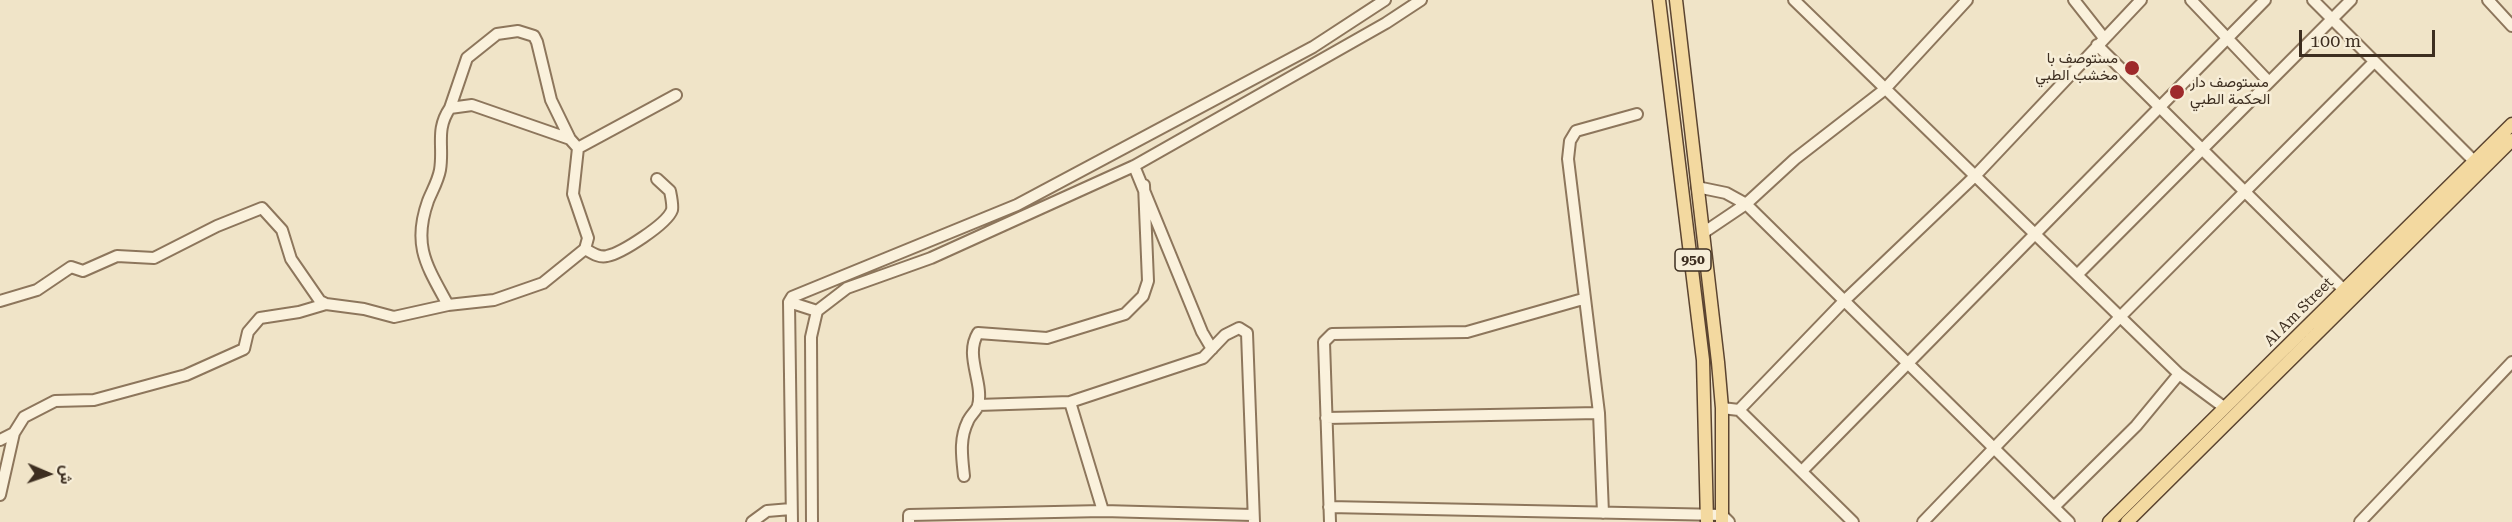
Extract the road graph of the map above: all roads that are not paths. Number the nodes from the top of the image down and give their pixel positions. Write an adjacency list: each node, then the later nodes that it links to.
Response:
1 (1385, 0): 29 (street)
2 (1421, 0): 31 (street)
3 (1659, 0): 41 (main road, 950)
4 (1676, 0): 36 (main road, 950 / 950)
5 (1794, 0): 20 (street)
6 (1967, 0): 20 (street)
7 (2074, 0): 17 (street)
8 (2141, 0): 17 (street)
9 (2190, 0): 16 (street)
10 (2265, 0): 16 (street)
11 (2313, 0): 14 (street)
12 (2351, 0): 14 (street)
13 (2488, 0): 15 (street)
14 (2333, 18): 18 (street); 19 (street)
15 (2512, 26)
16 (2228, 37): 19 (street); 22 (street)
17 (2100, 41): 22 (street); 33 (street)
18 (2374, 62): 30 (street); 37 (street)
19 (2269, 82): 28 (street)
20 (1884, 90): 33 (street); 38 (street)
21 (676, 95): 27 (street)
22 (2158, 107): 28 (street); 39 (street)
23 (450, 108): 27 (street); 27 (street); 50 (street)
24 (1637, 114): 45 (street)
25 (2512, 124): 30 (main road, Al Am Street)
26 (2512, 140): 30 (main road, Al Am Street)
27 (574, 143): 42 (street)
28 (2202, 150): 37 (street); 43 (street)
29 (1113, 154): 32 (street); 48 (street)
30 (2479, 165): 44 (main road, Al Am Street); 91 (main road, Al Am Street)
31 (1134, 166): 32 (street); 35 (street)
32 (1120, 170): 51 (street)
33 (1975, 176): 39 (street); 47 (street)
34 (657, 179): 42 (street)
35 (1144, 185): 53 (street); 58 (street)
36 (1697, 187): 38 (street); 40 (main road, 950 / 950)
37 (2246, 190): 44 (street); 52 (street)
38 (1746, 204): 40 (street); 47 (street)
39 (2034, 232): 43 (street); 55 (street)
40 (1703, 233): 41 (main road); 59 (main road, 950 / 950)
41 (1690, 235): 79 (main road, 950)
42 (585, 249): 50 (street)
43 (2078, 274): 52 (street)
44 (2343, 289): 60 (main road, Al Am Street)
45 (1583, 299): 62 (street); 63 (street)
46 (0, 301): 49 (street)
47 (1844, 301): 55 (street); 61 (street)
48 (789, 302): 51 (street); 67 (street)
49 (326, 304): 50 (street); 64 (street)
50 (448, 305)
51 (817, 311): 68 (street)
52 (2121, 316): 56 (street); 66 (street)
53 (1212, 349): 57 (street); 78 (street)
54 (2512, 362): 92 (street)
55 (1908, 363): 66 (street); 69 (street)
56 (2179, 374): 60 (street); 73 (street)
57 (1070, 402): 58 (street); 76 (street)
58 (978, 405): 70 (street)
59 (1722, 408): 61 (street); 80 (main road, 950 / 950)
60 (2225, 408): 90 (main road, Al Am Street)
61 (1739, 410): 69 (street)
62 (1599, 413): 63 (street); 77 (street)
63 (1326, 418): 72 (street)
64 (14, 434): 65 (street); 71 (street)
65 (0, 440)
66 (1994, 448): 73 (street); 88 (street)
67 (791, 450): 68 (street); 74 (street)
68 (812, 450): 83 (street)
69 (1803, 470): 87 (street)
70 (964, 476)
71 (0, 495)
72 (1329, 507): 75 (street); 85 (street)
73 (2054, 507): 89 (street)
74 (791, 509): 81 (street); 82 (street)
75 (1431, 509): 77 (street); 86 (street)
76 (1103, 512): 78 (street); 84 (street)
77 (1602, 513): 79 (street)
78 (1253, 519)
79 (1707, 519): 80 (street)
80 (1724, 520)
81 (752, 522)
82 (792, 522)
83 (812, 522)
84 (909, 522)
85 (1330, 522)
86 (1431, 522)
87 (1853, 522)
88 (1923, 522)
89 (2069, 522)
90 (2109, 522)
91 (2127, 522)
92 (2360, 522)

